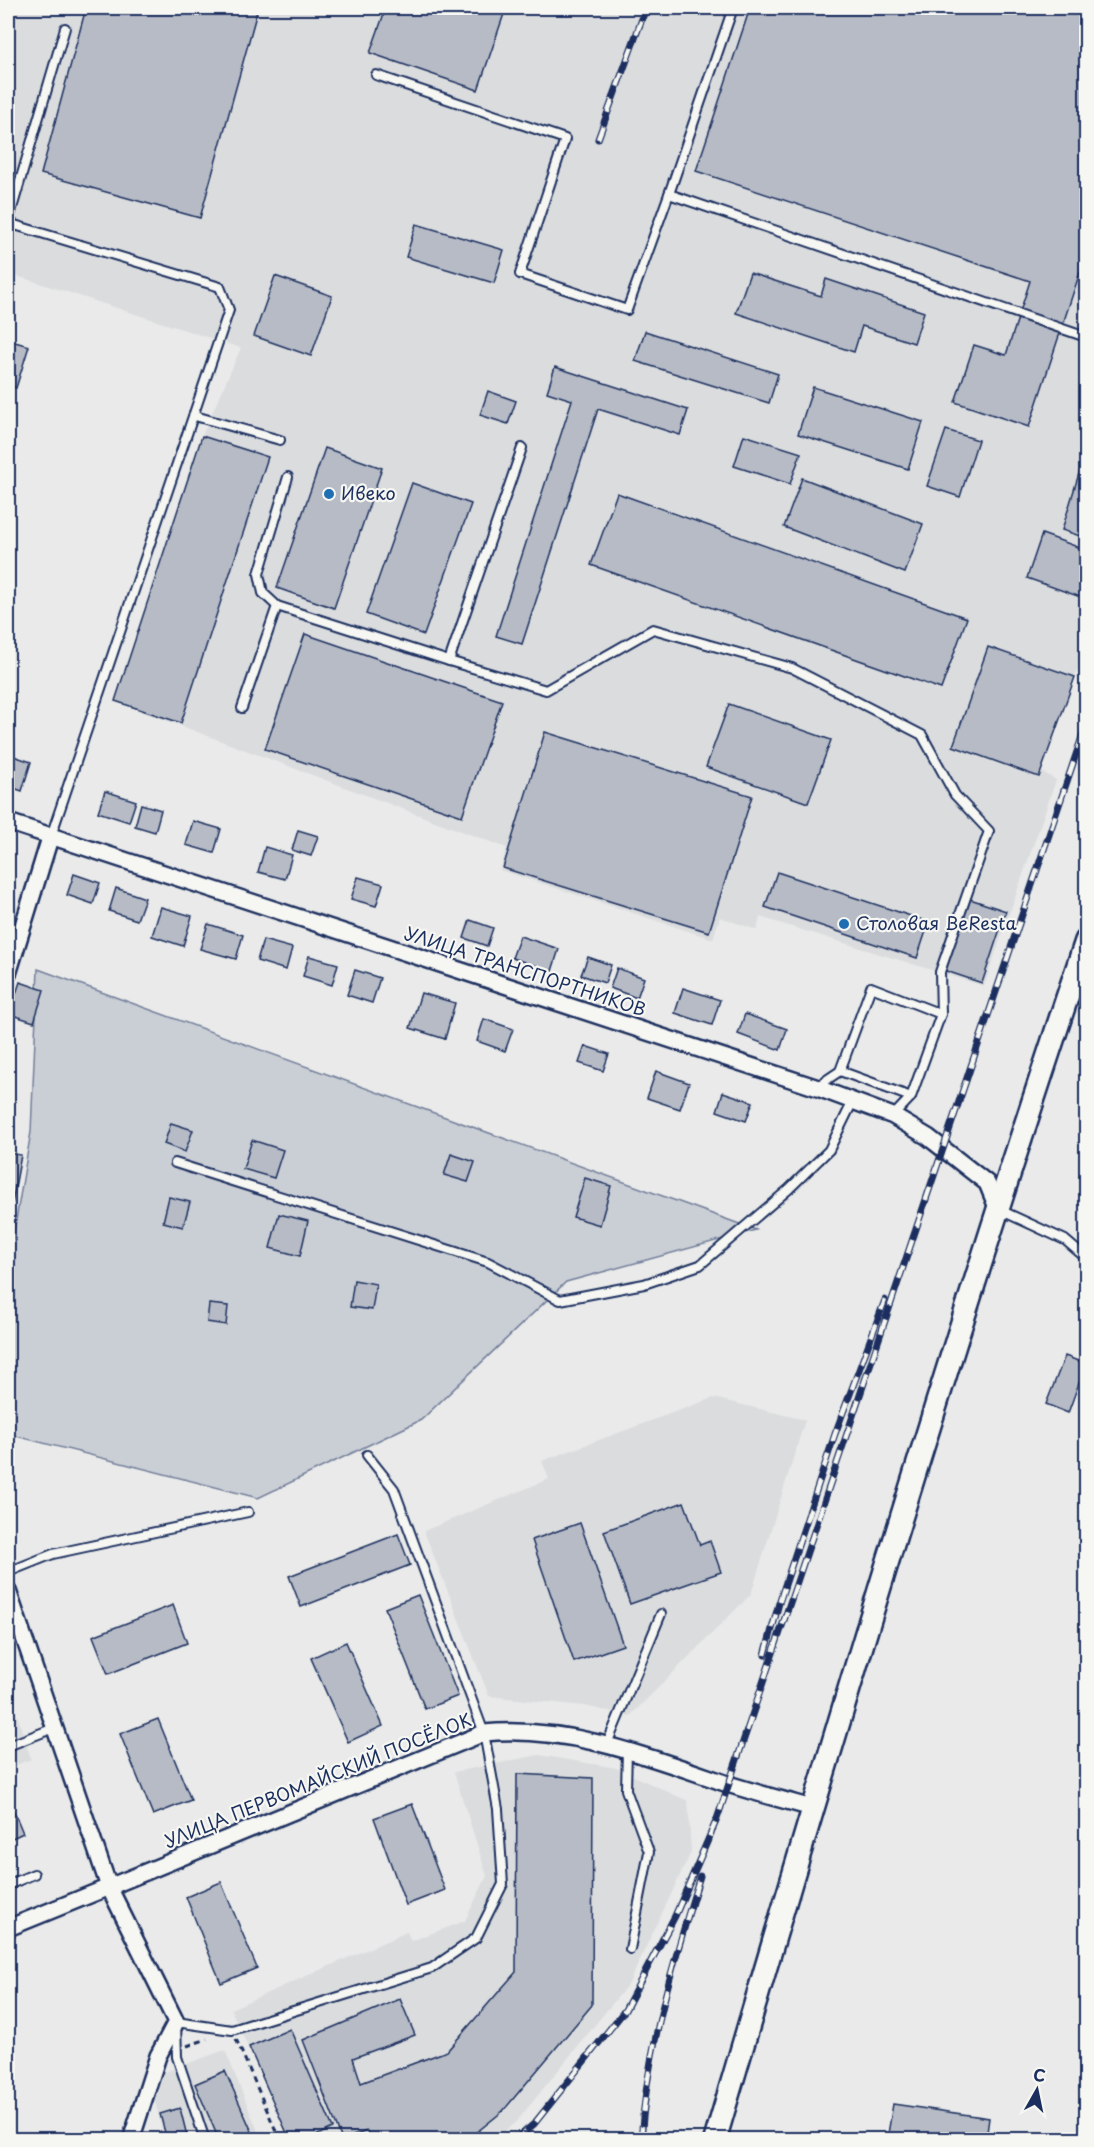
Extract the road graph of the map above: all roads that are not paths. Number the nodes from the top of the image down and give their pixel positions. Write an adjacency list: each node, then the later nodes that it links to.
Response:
1 (733, 8): 4 (lane)
2 (64, 28): 5 (lane)
3 (376, 75): 4 (lane)
4 (669, 195): 6 (lane)
5 (8, 222): 7 (lane)
6 (1086, 337)
7 (195, 416): 8 (lane); 15 (lane)
8 (280, 440)
9 (522, 448): 12 (lane)
10 (288, 477): 11 (lane)
11 (277, 606): 12 (lane); 13 (lane)
12 (449, 661): 18 (lane)
13 (242, 708)
14 (8, 822): 15 (street, УЛИЦА ТРАНСПОРТНИКОВ)
15 (50, 838): 17 (street); 20 (street, УЛИЦА ТРАНСПОРТНИКОВ)
16 (1086, 941): 25 (street)
17 (8, 974)
18 (941, 1014): 19 (lane); 21 (lane)
19 (840, 1071): 20 (lane); 21 (lane)
20 (815, 1087): 22 (street, УЛИЦА ТРАНСПОРТНИКОВ)
21 (911, 1097): 23 (lane)
22 (853, 1101): 23 (street, УЛИЦА ТРАНСПОРТНИКОВ); 24 (lane)
23 (893, 1116): 25 (street, УЛИЦА ТРАНСПОРТНИКОВ)
24 (175, 1163)
25 (998, 1210): 26 (lane); 37 (street)
26 (1086, 1258)
27 (367, 1455): 33 (lane)
28 (248, 1512): 29 (lane)
29 (8, 1572)
30 (8, 1591): 32 (street)
31 (661, 1614): 34 (lane)
32 (54, 1728): 35 (lane); 40 (street)
33 (484, 1733): 34 (street, УЛИЦА ПЕРВОМАЙСКИЙ ПОСЁЛОК); 40 (street, УЛИЦА ПЕРВОМАЙСКИЙ ПОСЁЛОК); 43 (lane)
34 (607, 1744): 36 (street, УЛИЦА ПЕРВОМАЙСКИЙ ПОСЁЛОК)
35 (8, 1746)
36 (627, 1750): 37 (street, УЛИЦА ПЕРВОМАЙСКИЙ ПОСЁЛОК); 42 (lane)
37 (812, 1808): 46 (street)
38 (34, 1874): 39 (lane)
39 (8, 1885)
40 (109, 1887): 41 (street, УЛИЦА ПЕРВОМАЙСКИЙ ПОСЁЛОК); 43 (street)
41 (8, 1928)
42 (630, 1949)
43 (176, 2022): 44 (street); 45 (lane)
44 (131, 2139)
45 (205, 2139)
46 (715, 2139)

